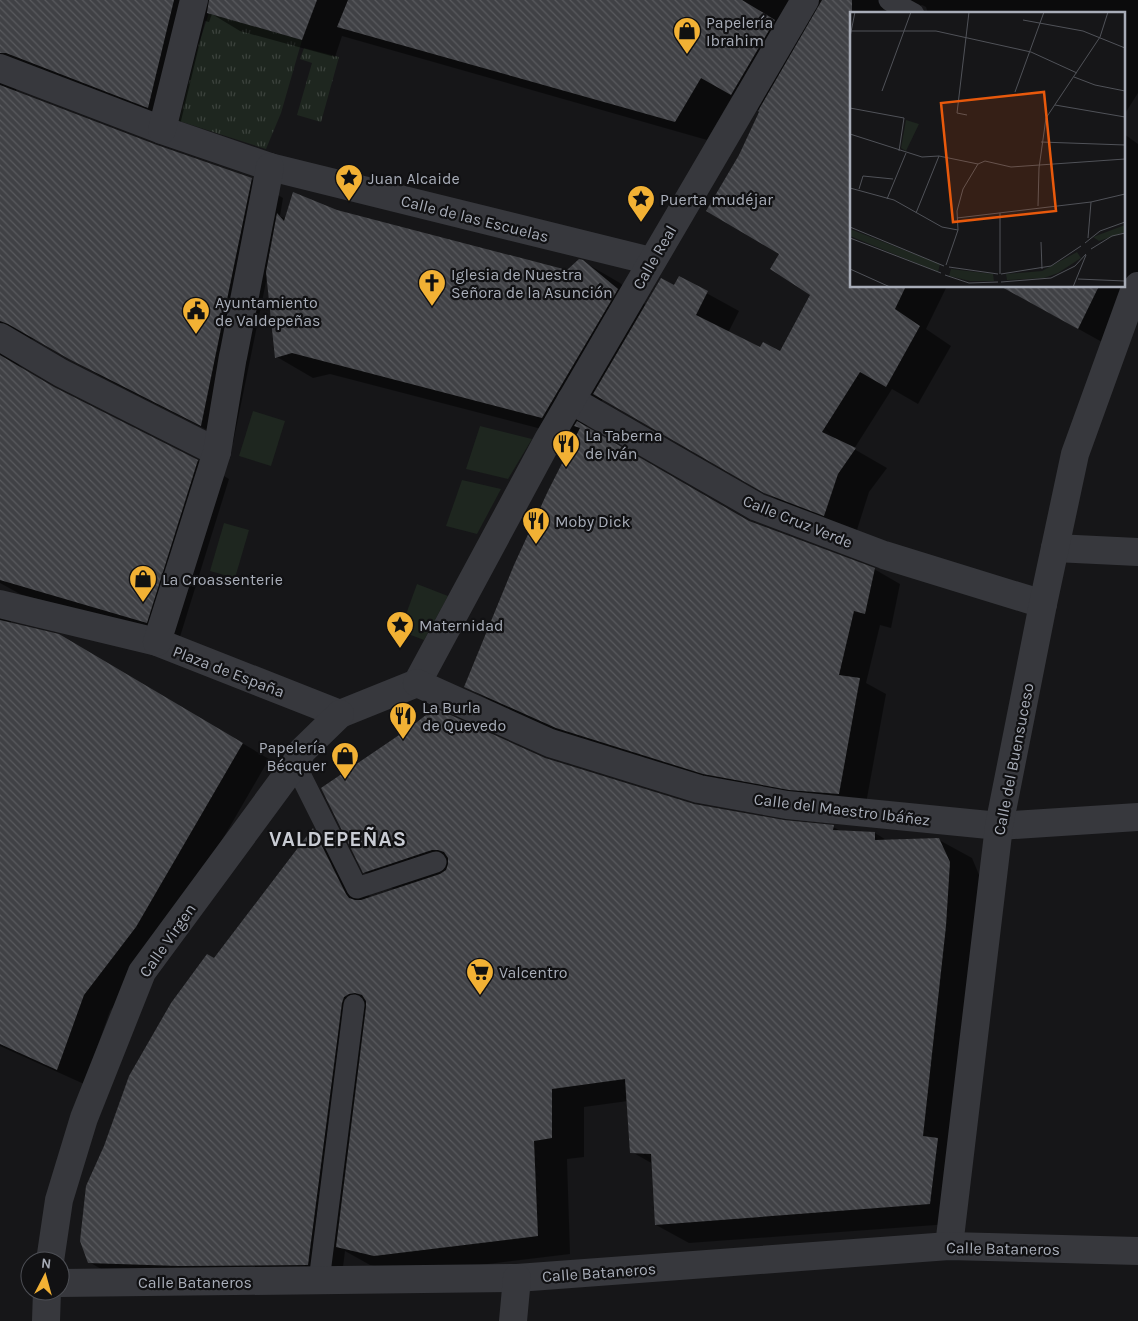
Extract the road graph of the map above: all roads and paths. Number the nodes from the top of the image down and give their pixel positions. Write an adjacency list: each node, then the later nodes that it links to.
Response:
1 (194, 0): 6 (street)
2 (805, 0): 8 (street, Calle Real)
3 (889, 0): 4 (lane)
4 (910, 12)
5 (0, 68): 6 (street)
6 (162, 130): 7 (street, Calle de las Escuelas)
7 (270, 167): 8 (street, Calle de las Escuelas); 12 (street, Plaza de España)
8 (651, 262): 11 (street, Calle Real)
9 (1138, 286): 13 (street, Calle del Buensuceso)
10 (0, 337): 12 (street)
11 (570, 400): 16 (street, Calle Cruz Verde); 18 (street, Calle Real)
12 (217, 452): 17 (street, Plaza de España)
13 (1055, 548): 14 (street); 16 (street, Calle del Buensuceso)
14 (1138, 552)
15 (0, 604): 17 (street)
16 (1042, 604): 22 (street, Calle del Buensuceso)
17 (157, 642): 19 (street, Plaza de España)
18 (417, 683): 19 (street); 22 (street, Calle del Maestro Ibáñez)
19 (340, 714): 20 (street, Calle Virgen)
20 (294, 764): 23 (lane); 26 (street, Calle Virgen)
21 (1138, 817): 22 (street, Calle del Maestro Ibáñez)
22 (999, 826): 25 (street, Calle del Buensuceso)
23 (436, 862)
24 (354, 1005): 29 (lane)
25 (949, 1246): 27 (street, Calle Bataneros); 28 (street, Calle Bataneros)
26 (51, 1251)
27 (1138, 1251)
28 (517, 1278): 29 (street, Calle Bataneros); 33 (street)
29 (319, 1281): 30 (street, Calle Bataneros)
30 (70, 1283)
31 (46, 1301): 32 (street)
32 (46, 1321)
33 (513, 1321)

